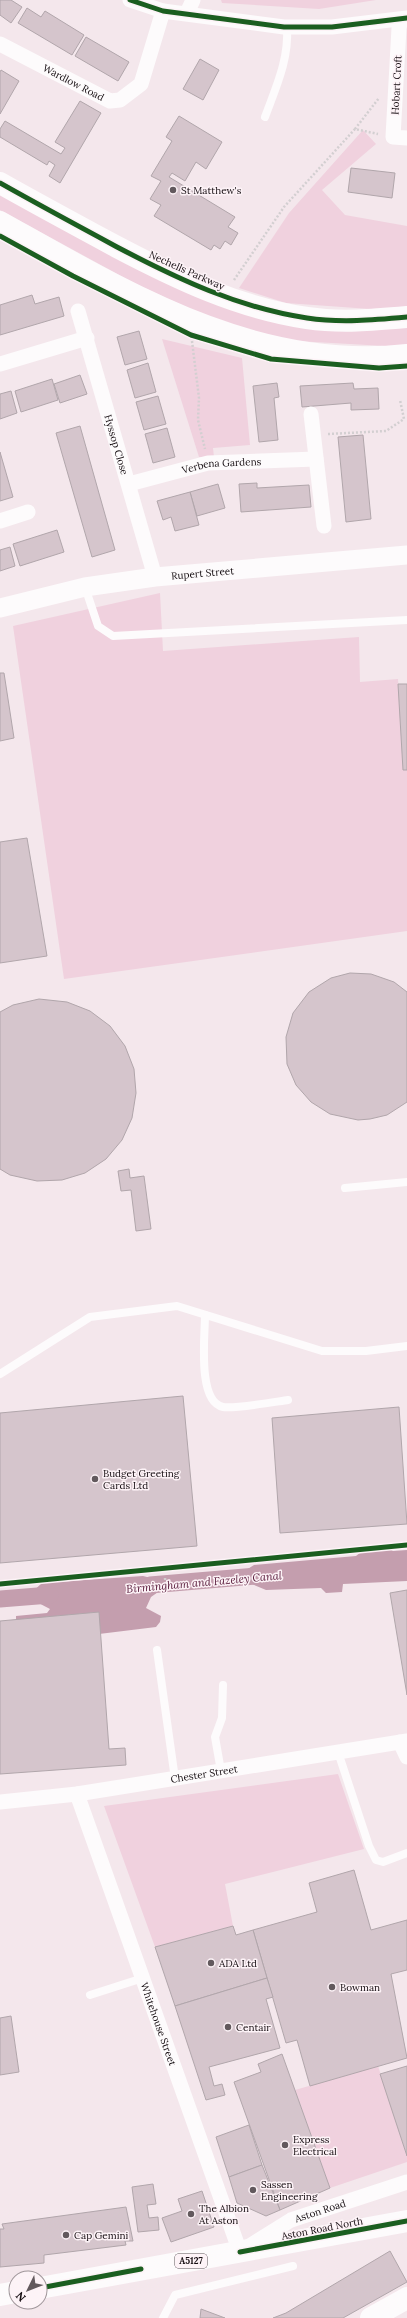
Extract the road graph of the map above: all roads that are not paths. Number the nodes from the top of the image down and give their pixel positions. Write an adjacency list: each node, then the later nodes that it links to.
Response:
1 (130, 0): 3 (street)
2 (190, 7): 3 (street); 5 (street)
3 (164, 11): 6 (street, Wardlow Road)
4 (404, 19): 5 (street); 8 (street, Hobart Croft)
5 (287, 27): 7 (lane)
6 (0, 44)
7 (265, 117)
8 (400, 138)
9 (0, 183): 12 (main road, Nechells Parkway)
10 (0, 222): 14 (main road)
11 (78, 311): 13 (street, Hyssop Close)
12 (407, 317)
13 (87, 338): 15 (street); 18 (street, Hyssop Close)
14 (407, 355)
15 (0, 364)
16 (311, 414): 17 (street)
17 (316, 459): 18 (street, Verbena Gardens); 21 (street)
18 (129, 484): 23 (street, Hyssop Close)
19 (28, 512): 20 (street)
20 (0, 521)
21 (324, 526)
22 (407, 555): 23 (street, Rupert Street)
23 (155, 577): 24 (street, Rupert Street)
24 (85, 587): 25 (street, Rupert Street); 26 (lane)
25 (0, 608)
26 (407, 620)
27 (407, 1182): 28 (lane)
28 (345, 1188)
29 (205, 1315): 30 (lane); 31 (lane); 32 (lane)
30 (407, 1346)
31 (0, 1374)
32 (288, 1400)
33 (158, 1650): 39 (lane)
34 (223, 1685): 38 (lane)
35 (404, 1742): 36 (street, Chester Street); 37 (street)
36 (338, 1752): 38 (street, Chester Street); 42 (lane)
37 (407, 1757)
38 (221, 1771): 39 (street, Chester Street)
39 (176, 1778): 40 (street, Chester Street)
40 (77, 1794): 41 (street, Chester Street); 43 (street, Whitehouse Street)
41 (0, 1802)
42 (407, 1853)
43 (143, 1978): 44 (lane); 47 (street, Whitehouse Street)
44 (90, 1995)
45 (407, 2182): 47 (street, Aston Road)
46 (407, 2221): 47 (main road, Aston Road North / A5127)
47 (240, 2252): 49 (main road, Aston Road North / A5127)
48 (293, 2266): 51 (lane)
49 (48, 2287)
50 (407, 2298): 52 (main road)
51 (163, 2318)
52 (371, 2318)

